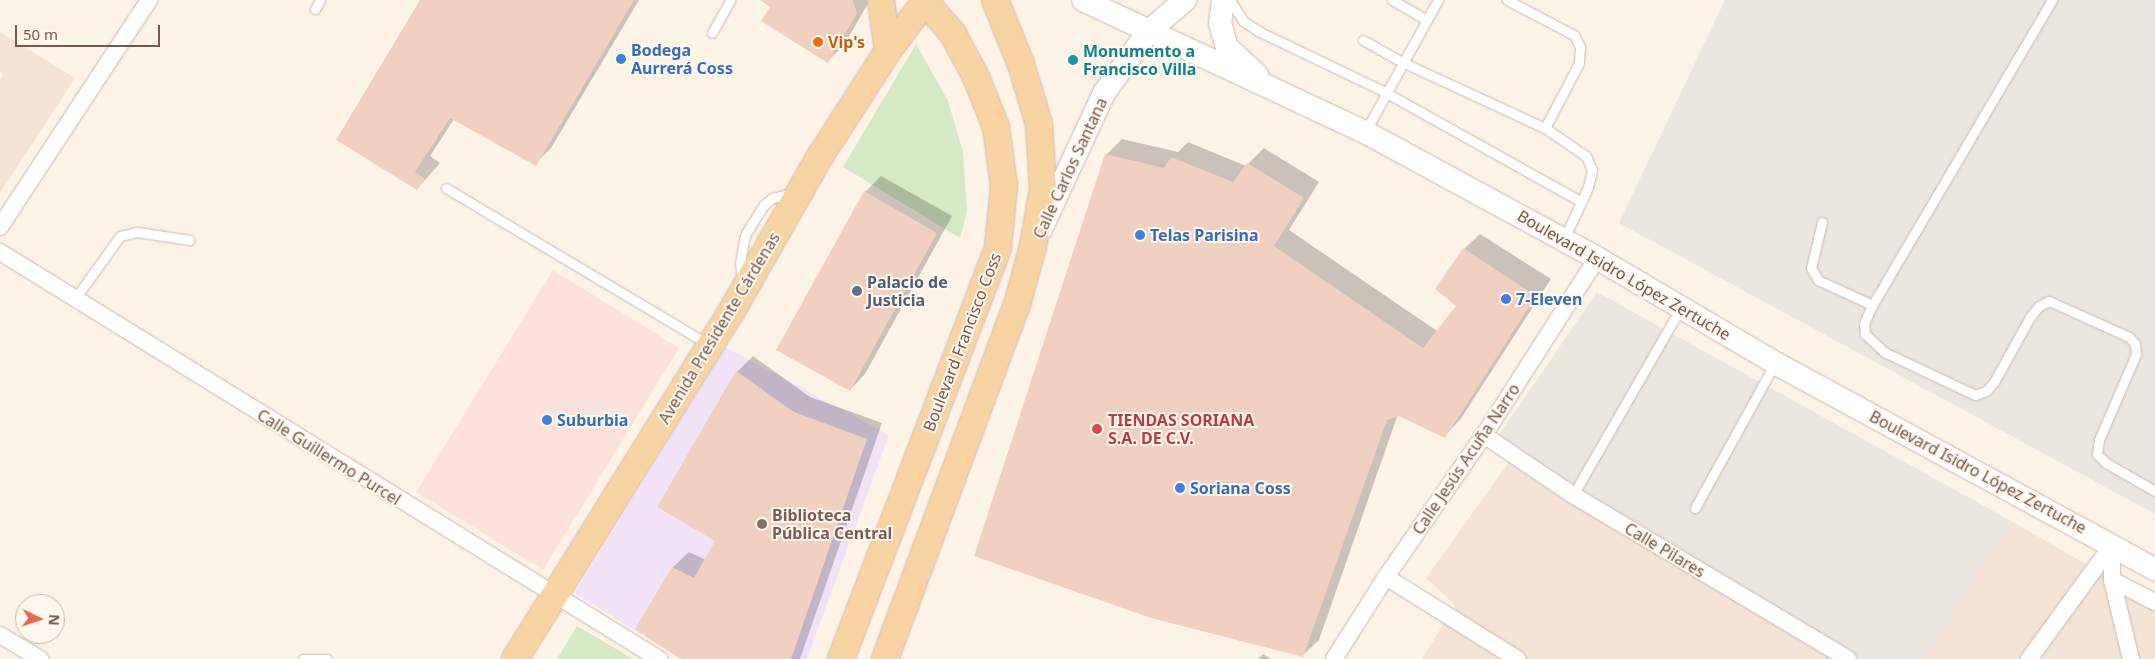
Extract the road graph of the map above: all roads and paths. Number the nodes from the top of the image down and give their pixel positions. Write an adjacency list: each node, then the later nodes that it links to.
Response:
1 (149, 0): 29 (street)
2 (320, 0): 15 (lane)
3 (730, 0): 18 (lane)
4 (881, 0): 20 (main road)
5 (925, 0): 20 (main road, Avenida Presidente Cárdenas); 40 (main road, Boulevard Francisco Coss)
6 (995, 0): 32 (main road, Boulevard Francisco Coss)
7 (1083, 0): 17 (main road, Boulevard Isidro López Zertuche)
8 (1185, 0): 17 (main road, Calle Carlos Santana)
9 (1224, 0): 22 (main road)
10 (1230, 0): 23 (lane)
11 (1392, 0): 16 (lane)
12 (1438, 0): 16 (lane)
13 (1507, 0): 24 (lane)
14 (2052, 0): 36 (lane)
15 (315, 9)
16 (1427, 20): 21 (lane)
17 (1148, 32): 22 (main road, Boulevard Isidro López Zertuche); 32 (main road, Calle Carlos Santana)
18 (712, 33)
19 (1363, 40): 21 (lane)
20 (888, 51): 38 (main road, Avenida Presidente Cárdenas)
21 (1402, 62): 23 (lane); 24 (lane)
22 (1269, 86): 25 (main road, Boulevard Isidro López Zertuche)
23 (1385, 92): 25 (lane); 27 (lane)
24 (1545, 128): 27 (lane)
25 (1365, 132): 30 (main road, Boulevard Isidro López Zertuche)
26 (446, 188): 38 (lane)
27 (1580, 201): 30 (lane)
28 (1822, 222): 36 (lane)
29 (0, 227)
30 (1564, 239): 34 (main road, Boulevard Isidro López Zertuche)
31 (189, 240): 35 (lane)
32 (1033, 246): 47 (main road, Boulevard Francisco Coss)
33 (0, 252): 35 (street, Calle Guillermo Purcel)
34 (1597, 258): 37 (main road, Boulevard Isidro López Zertuche); 41 (street, Calle Jesús Acuña Narro)
35 (74, 300): 51 (street, Calle Guillermo Purcel)
36 (1872, 305): 42 (lane)
37 (1681, 307): 39 (main road, Boulevard Isidro López Zertuche); 43 (lane)
38 (711, 345): 51 (main road, Avenida Presidente Cárdenas)
39 (1775, 363): 44 (lane); 45 (main road, Boulevard Isidro López Zertuche)
40 (945, 384): 46 (main road, Boulevard Francisco Coss); 47 (main road)
41 (1484, 435): 43 (street, Calle Pilares); 49 (street, Calle Jesús Acuña Narro)
42 (2155, 491)
43 (1573, 495): 63 (street, Calle Pilares)
44 (1695, 508)
45 (2112, 545): 48 (main road, Boulevard Isidro López Zertuche); 50 (street); 64 (street)
46 (880, 562): 59 (main road, Boulevard Francisco Coss); 60 (main road)
47 (918, 567): 60 (main road, Boulevard Francisco Coss)
48 (2155, 569)
49 (1386, 577): 61 (street, Calle Jesús Acuña Narro); 62 (street)
50 (2112, 580): 52 (street); 65 (street)
51 (555, 595): 57 (main road, Avenida Presidente Cárdenas); 58 (street, Calle Guillermo Purcel)
52 (2155, 602)
53 (0, 635): 54 (street)
54 (40, 659)
55 (303, 659): 56 (lane)
56 (327, 659)
57 (515, 659)
58 (659, 659)
59 (841, 659)
60 (884, 659)
61 (1334, 659)
62 (1517, 659)
63 (1848, 659)
64 (2029, 659)
65 (2130, 659)

